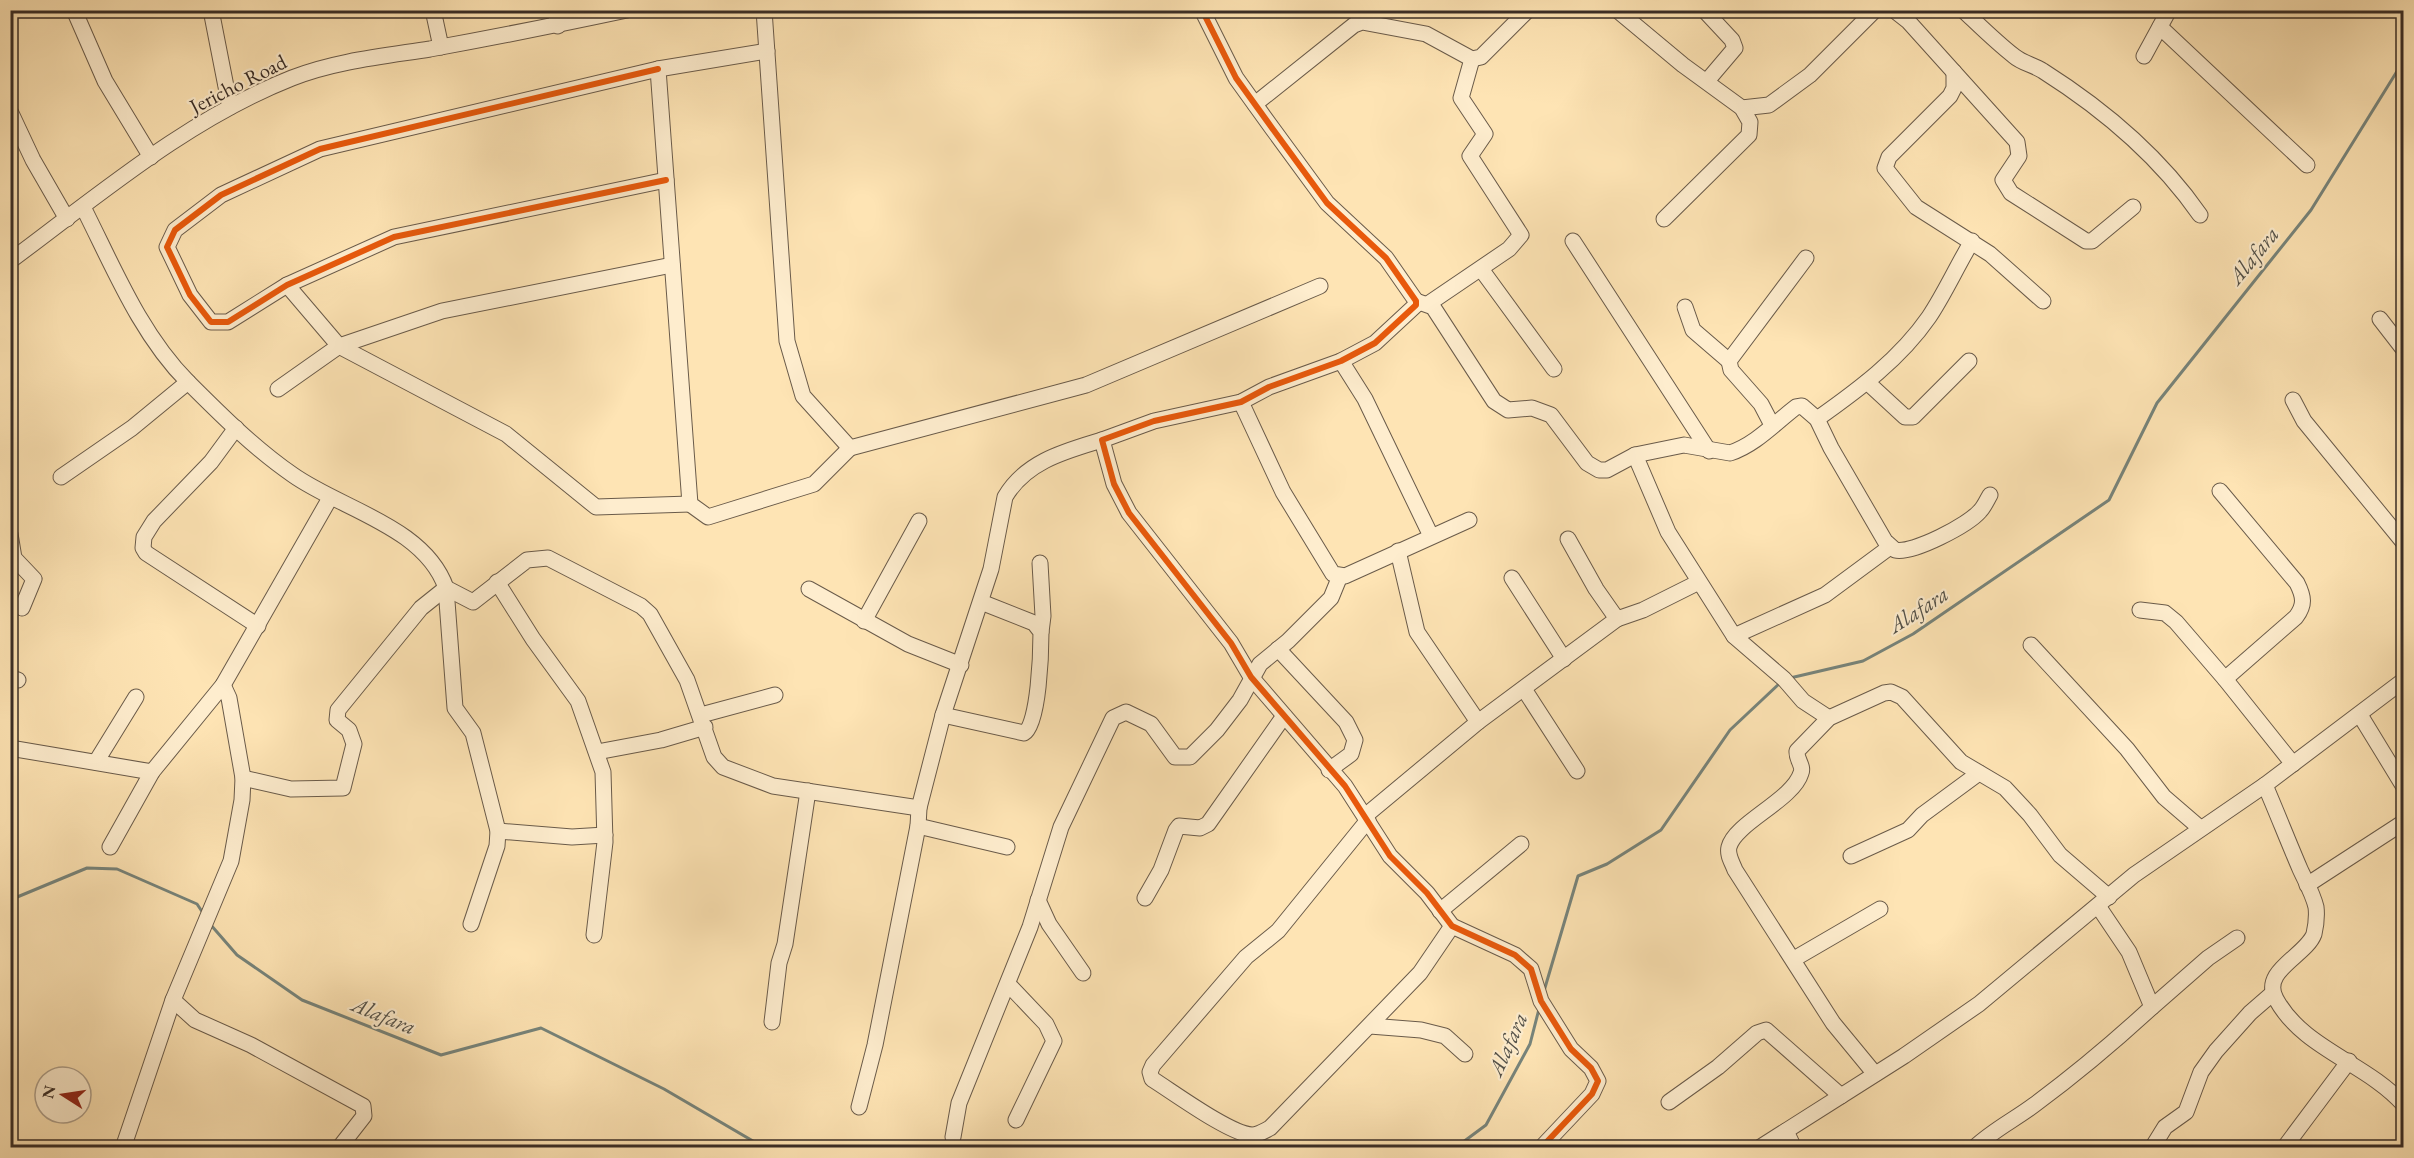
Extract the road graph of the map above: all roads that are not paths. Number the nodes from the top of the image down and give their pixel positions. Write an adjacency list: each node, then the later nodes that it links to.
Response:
1 (74, 10): 28 (street)
2 (211, 10): 25 (street)
3 (433, 10): 17 (street)
4 (627, 10): 14 (street, Jericho Road)
5 (764, 10): 18 (street)
6 (1202, 10): 24 (street)
7 (1528, 10): 20 (street)
8 (1617, 10): 23 (street)
9 (1704, 10): 23 (street)
10 (1875, 10): 26 (street)
11 (1894, 10): 22 (street)
12 (1963, 10): 33 (street)
13 (2169, 10): 16 (street)
14 (606, 13): 15 (street, Jericho Road)
15 (557, 18): 17 (street, Jericho Road)
16 (2160, 27): 19 (street); 29 (street)
17 (441, 47): 25 (street, Jericho Road)
18 (767, 51): 21 (street); 63 (street)
19 (2144, 56)
20 (1472, 59): 24 (street); 41 (street)
21 (658, 69): 30 (street); 42 (street)
22 (1954, 72): 32 (street); 37 (street)
23 (1707, 81): 26 (street)
24 (1255, 105): 45 (street)
25 (230, 107): 28 (street, Jericho Road)
26 (1742, 108): 35 (street)
27 (10, 111): 34 (street)
28 (151, 157): 31 (street, Jericho Road)
29 (2307, 165)
30 (666, 180): 40 (street); 42 (street)
31 (83, 207): 34 (street, Jericho Road); 54 (street)
32 (2133, 207)
33 (2200, 215)
34 (67, 219): 39 (street, Jericho Road)
35 (1664, 219)
36 (1573, 241): 64 (street)
37 (1972, 241): 44 (street); 55 (street)
38 (1806, 258): 52 (street)
39 (10, 261)
40 (672, 265): 48 (street); 70 (street)
41 (1481, 269): 45 (street); 53 (street)
42 (287, 285): 48 (street)
43 (1320, 286): 63 (street)
44 (2043, 301)
45 (1422, 302): 50 (street); 65 (street)
46 (1685, 307): 52 (street)
47 (2380, 319): 49 (street)
48 (339, 346): 56 (street); 70 (street)
49 (2403, 350)
50 (1341, 361): 58 (street); 74 (street)
51 (1969, 361): 55 (street)
52 (1729, 362): 60 (street)
53 (1554, 369)
54 (188, 381): 61 (street); 66 (street)
55 (1867, 382): 59 (street)
56 (278, 389)
57 (2293, 400): 76 (street)
58 (1241, 402): 62 (street); 80 (street)
59 (1817, 419): 60 (street); 77 (street)
60 (1772, 425): 64 (street)
61 (236, 428): 69 (street); 91 (street)
62 (1102, 440): 86 (street); 98 (street)
63 (850, 448): 70 (street)
64 (1709, 450): 65 (street)
65 (1635, 454): 83 (street)
66 (61, 477)
67 (2220, 491): 99 (street)
68 (1990, 495): 77 (street)
69 (330, 498): 84 (street); 91 (street)
70 (690, 504)
71 (1469, 520): 74 (street)
72 (919, 521): 90 (street)
73 (10, 534): 87 (street)
74 (1431, 536): 78 (street)
75 (1568, 539): 89 (street)
76 (2403, 543)
77 (1890, 547): 93 (street)
78 (1398, 551): 80 (street); 110 (street)
79 (1040, 563): 92 (street)
80 (1340, 576): 95 (street)
81 (1512, 578): 96 (street)
82 (497, 582): 84 (street); 109 (street); 112 (street)
83 (1699, 582): 89 (street); 93 (street)
84 (446, 588): 119 (street); 128 (street)
85 (809, 589): 90 (street)
86 (981, 602): 92 (street); 97 (street)
87 (22, 608)
88 (2140, 610): 99 (street)
89 (1617, 619): 96 (street)
90 (864, 621): 97 (street)
91 (258, 626): 101 (street)
92 (1041, 632): 106 (street)
93 (1734, 636): 108 (street)
94 (2031, 645): 127 (street)
95 (1278, 649): 98 (street); 115 (street)
96 (1564, 659): 102 (street)
97 (961, 665): 106 (street)
98 (1251, 677): 107 (street); 136 (street)
99 (2225, 679): 114 (street)
100 (2403, 680): 105 (street)
101 (223, 685): 117 (street); 119 (street)
102 (1524, 689): 110 (street); 116 (street)
103 (774, 695): 109 (street)
104 (136, 697): 113 (street)
105 (2360, 714): 114 (street); 121 (street)
106 (943, 715): 123 (street)
107 (1284, 716): 115 (street); 135 (street)
108 (1829, 718): 118 (street); 144 (street)
109 (703, 721): 112 (street); 122 (street)
110 (1478, 722): 124 (street)
111 (10, 748): 113 (street)
112 (597, 752): 129 (street)
113 (96, 762): 117 (street)
114 (2293, 764): 120 (street)
115 (1329, 770): 124 (street)
116 (1577, 771)
117 (152, 772): 131 (street)
118 (1978, 773): 133 (street); 137 (street)
119 (243, 778): 148 (street)
120 (2265, 785): 127 (street); 134 (street)
121 (2403, 787)
122 (808, 791): 123 (street); 150 (street)
123 (919, 808): 126 (street)
124 (1367, 818): 139 (street); 151 (street)
125 (2403, 822): 134 (street)
126 (918, 825): 132 (street); 158 (street)
127 (2200, 828): 137 (street)
128 (498, 831): 129 (street); 140 (street)
129 (605, 835): 142 (street)
130 (1521, 844): 139 (street)
131 (110, 847)
132 (1007, 847)
133 (1851, 856)
134 (2307, 885): 147 (street)
135 (1145, 898)
136 (1038, 900): 145 (street); 146 (street)
137 (2103, 901): 149 (street); 154 (street)
138 (1880, 909): 144 (street)
139 (1440, 911): 141 (street)
140 (471, 924)
141 (1452, 926): 151 (street); 165 (street)
142 (594, 935)
143 (2237, 938): 149 (street)
144 (1794, 959): 154 (street)
145 (1083, 973)
146 (1008, 984): 159 (street); 161 (street)
147 (2273, 993): 153 (street); 162 (street)
148 (173, 1000): 163 (street); 164 (street)
149 (2152, 1007): 168 (street)
150 (772, 1022)
151 (1370, 1026): 152 (street)
152 (1465, 1054)
153 (2349, 1061): 157 (street); 169 (street)
154 (1875, 1074): 155 (street)
155 (1841, 1096): 156 (street); 160 (street)
156 (1668, 1102)
157 (2403, 1105)
158 (859, 1107)
159 (1016, 1120)
160 (1786, 1131): 166 (street); 167 (street)
161 (953, 1137)
162 (2160, 1143)
163 (123, 1148)
164 (339, 1148)
165 (1541, 1148)
166 (1759, 1148)
167 (1794, 1148)
168 (1974, 1148)
169 (2284, 1148)

